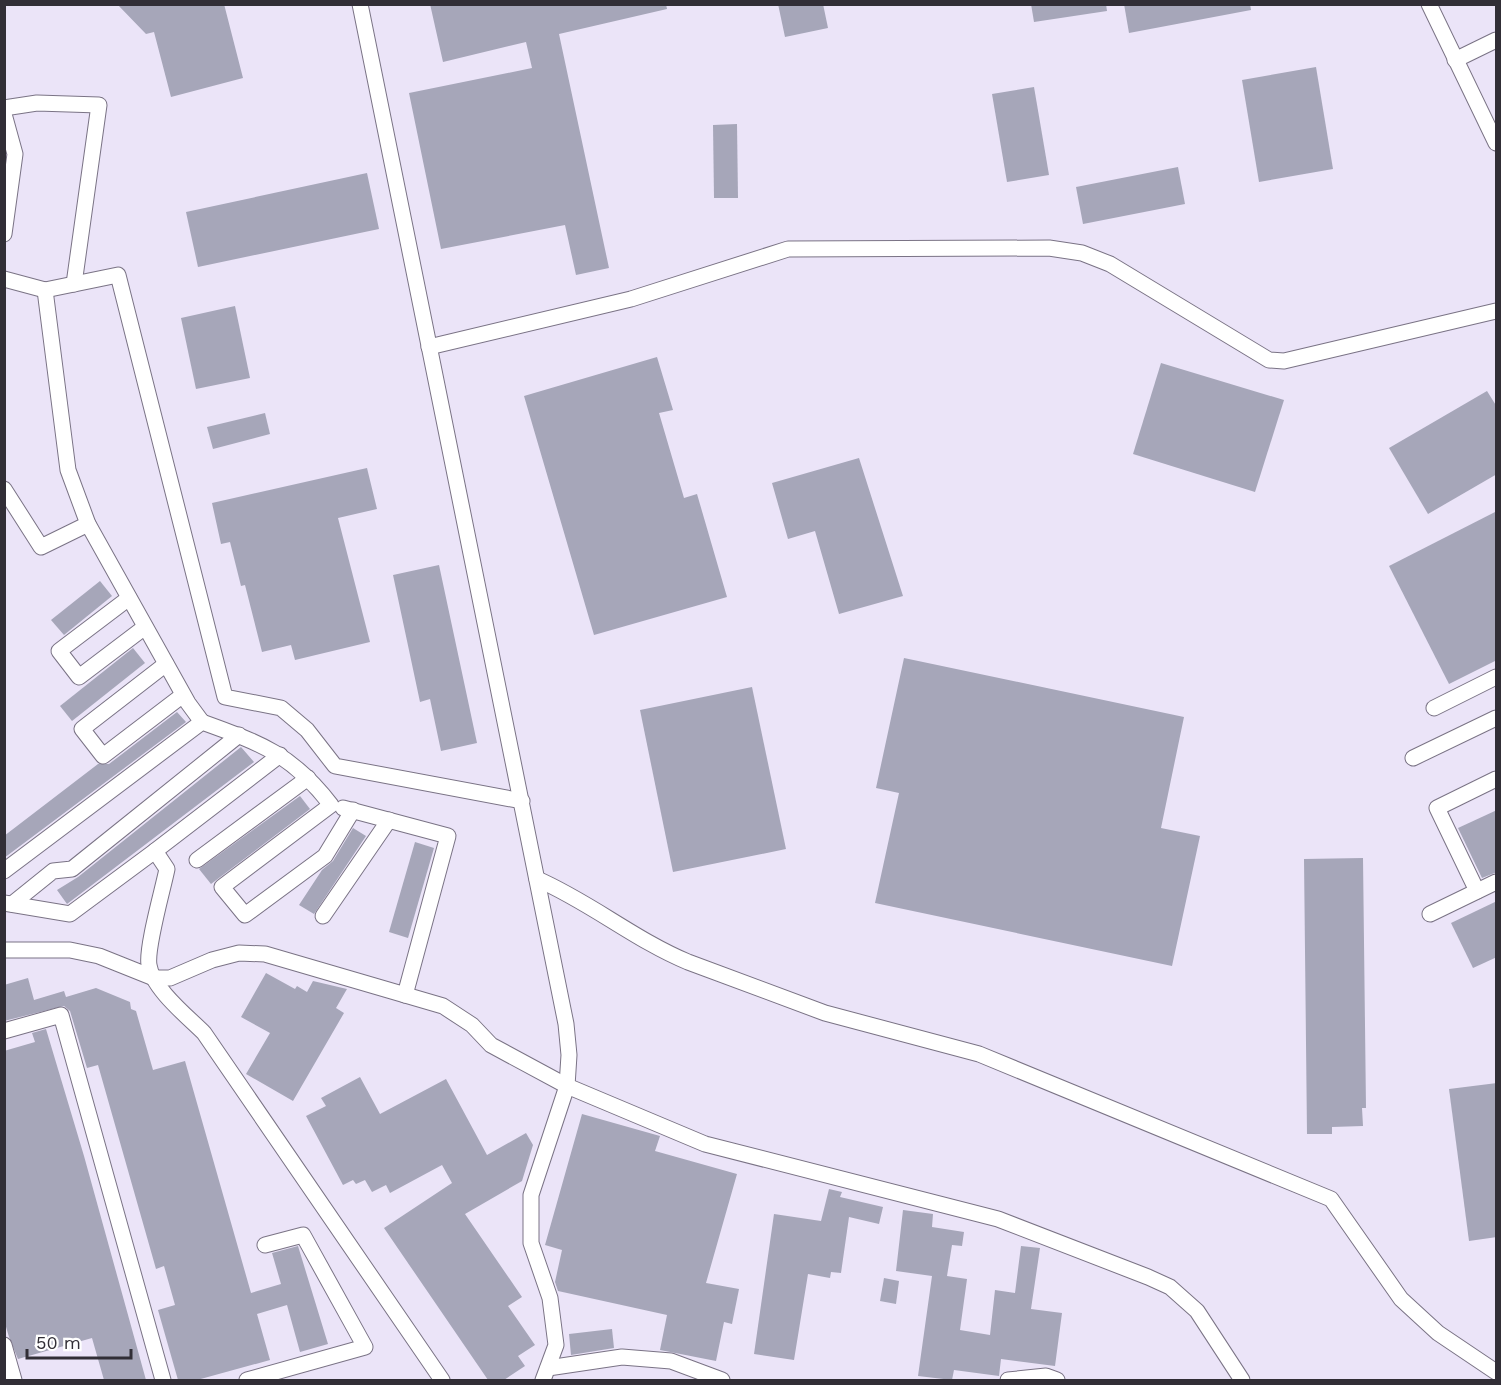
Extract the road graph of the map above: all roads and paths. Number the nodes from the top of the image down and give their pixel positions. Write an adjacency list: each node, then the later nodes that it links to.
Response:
1 (360, 4): 13 (street)
2 (1429, 4): 4 (street)
3 (1497, 40): 4 (street)
4 (1455, 60): 7 (street)
5 (4, 108): 10 (street)
6 (4, 114): 8 (street)
7 (1497, 143)
8 (4, 234)
9 (4, 279): 11 (street)
10 (74, 284): 11 (street); 29 (street)
11 (45, 290): 15 (street)
12 (1497, 311): 13 (street)
13 (429, 346): 29 (street)
14 (4, 489): 15 (street)
15 (88, 524): 16 (street)
16 (129, 598): 17 (street); 17 (street)
17 (145, 627): 18 (street)
18 (166, 664): 20 (street); 20 (street)
19 (1497, 677): 21 (street)
20 (183, 695): 23 (street)
21 (1434, 708)
22 (1497, 718): 26 (street)
23 (202, 722): 24 (street); 35 (street)
24 (239, 735): 25 (street); 39 (street)
25 (280, 755): 27 (street); 33 (street)
26 (1413, 758)
27 (308, 778): 30 (street); 34 (street)
28 (1497, 779): 38 (street)
29 (522, 801): 36 (street)
30 (331, 805): 31 (street); 31 (street)
31 (352, 810): 32 (street)
32 (389, 820): 41 (street); 44 (street)
33 (155, 851): 39 (street); 43 (street)
34 (196, 860)
35 (4, 872)
36 (537, 879): 46 (street); 49 (street)
37 (1497, 882): 38 (street)
38 (1477, 891): 40 (street)
39 (8, 903)
40 (1430, 914)
41 (323, 916)
42 (4, 950): 43 (street)
43 (154, 978): 44 (street); 54 (street)
44 (405, 995): 46 (street)
45 (4, 1031): 52 (street)
46 (567, 1086): 50 (street); 58 (street)
47 (265, 1245): 53 (street)
48 (4, 1345): 51 (street)
49 (1497, 1372)
50 (545, 1374): 55 (street)
51 (14, 1380)
52 (163, 1380)
53 (247, 1380)
54 (442, 1380)
55 (722, 1380)
56 (1008, 1380): 57 (street)
57 (1057, 1380)
58 (1242, 1380)

